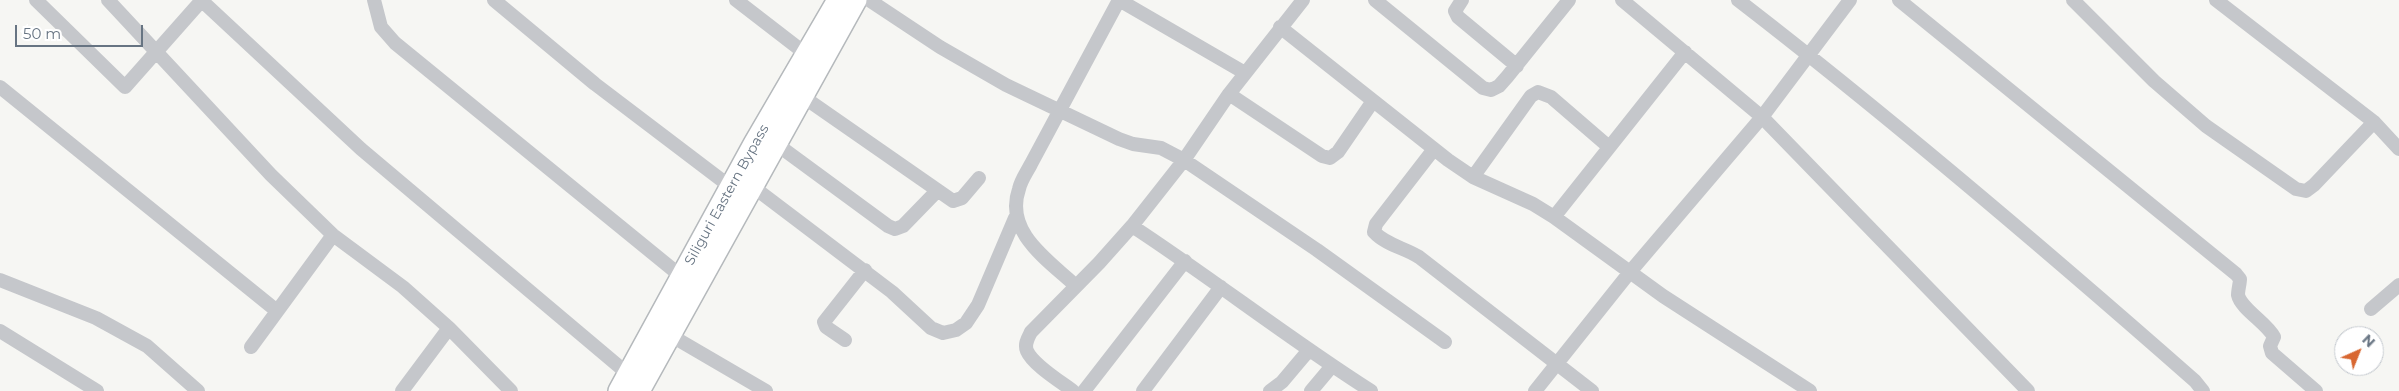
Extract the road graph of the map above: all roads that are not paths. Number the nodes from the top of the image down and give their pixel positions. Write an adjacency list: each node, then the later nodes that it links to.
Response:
1 (36, 0): 23 (street)
2 (108, 0): 23 (street)
3 (202, 0): 23 (street); 67 (street)
4 (374, 0): 51 (street)
5 (494, 0): 42 (street)
6 (736, 0): 24 (street)
7 (838, 0): 24 (main road, Siliguri Eastern Bypass)
8 (856, 0): 30 (main road, Siliguri Eastern Bypass)
9 (869, 0): 32 (street)
10 (1119, 0): 27 (street); 32 (street)
11 (1303, 0): 21 (street)
12 (1375, 0): 26 (street)
13 (1462, 0): 26 (street)
14 (1569, 0): 26 (street)
15 (1622, 0): 22 (street)
16 (1738, 0): 25 (street)
17 (1850, 0): 25 (street)
18 (1899, 0): 84 (street)
19 (2073, 0): 34 (street)
20 (2216, 0): 34 (street)
21 (1280, 27): 27 (street); 31 (street)
22 (1685, 52): 33 (street); 36 (street)
23 (157, 53): 47 (street)
24 (806, 54): 42 (main road, Siliguri Eastern Bypass)
25 (1809, 55): 33 (street); 83 (street)
26 (1517, 66)
27 (1245, 74): 29 (street)
28 (0, 87): 57 (street)
29 (1229, 94): 31 (street); 39 (street)
30 (802, 96): 35 (main road, Siliguri Eastern Bypass); 43 (street)
31 (1373, 101): 38 (street)
32 (1059, 110): 39 (street); 45 (street)
33 (1762, 117): 50 (street); 82 (street)
34 (2374, 122): 37 (street)
35 (775, 143): 42 (main road, Siliguri Eastern Bypass); 43 (street)
36 (1609, 147): 40 (street); 44 (street)
37 (2399, 149)
38 (1434, 150): 40 (street); 65 (street)
39 (1184, 160): 46 (street); 62 (street)
40 (1473, 177): 44 (street)
41 (979, 178): 43 (street)
42 (742, 187): 49 (street); 51 (main road, Siliguri Eastern Bypass); 60 (main road, Siliguri Eastern Bypass)
43 (937, 191)
44 (1554, 217): 50 (street)
45 (1015, 218): 49 (street); 54 (street)
46 (1132, 226): 48 (street); 54 (street)
47 (333, 235): 57 (street); 58 (street)
48 (1185, 261): 55 (street); 74 (street)
49 (865, 270): 61 (street)
50 (1630, 272): 65 (street); 81 (street)
51 (682, 276): 67 (main road, Siliguri Eastern Bypass)
52 (0, 280): 70 (street)
53 (2399, 285): 56 (street)
54 (1076, 286): 73 (street)
55 (1221, 287): 64 (street); 75 (street)
56 (2371, 309)
57 (277, 311): 63 (street)
58 (449, 328): 68 (street); 71 (street)
59 (0, 331): 69 (street)
60 (670, 335): 67 (main road, Siliguri Eastern Bypass); 72 (street)
61 (845, 340)
62 (1445, 342)
63 (251, 347)
64 (1309, 350): 66 (street); 76 (street)
65 (1558, 363): 79 (street); 80 (street)
66 (1332, 366): 77 (street); 78 (street)
67 (635, 387)
68 (509, 390)
69 (97, 391)
70 (198, 391)
71 (402, 391)
72 (766, 391)
73 (1073, 391)
74 (1084, 391)
75 (1143, 391)
76 (1270, 391)
77 (1310, 391)
78 (1371, 391)
79 (1535, 391)
80 (1592, 391)
81 (1810, 391)
82 (2028, 391)
83 (2203, 391)
84 (2316, 391)

